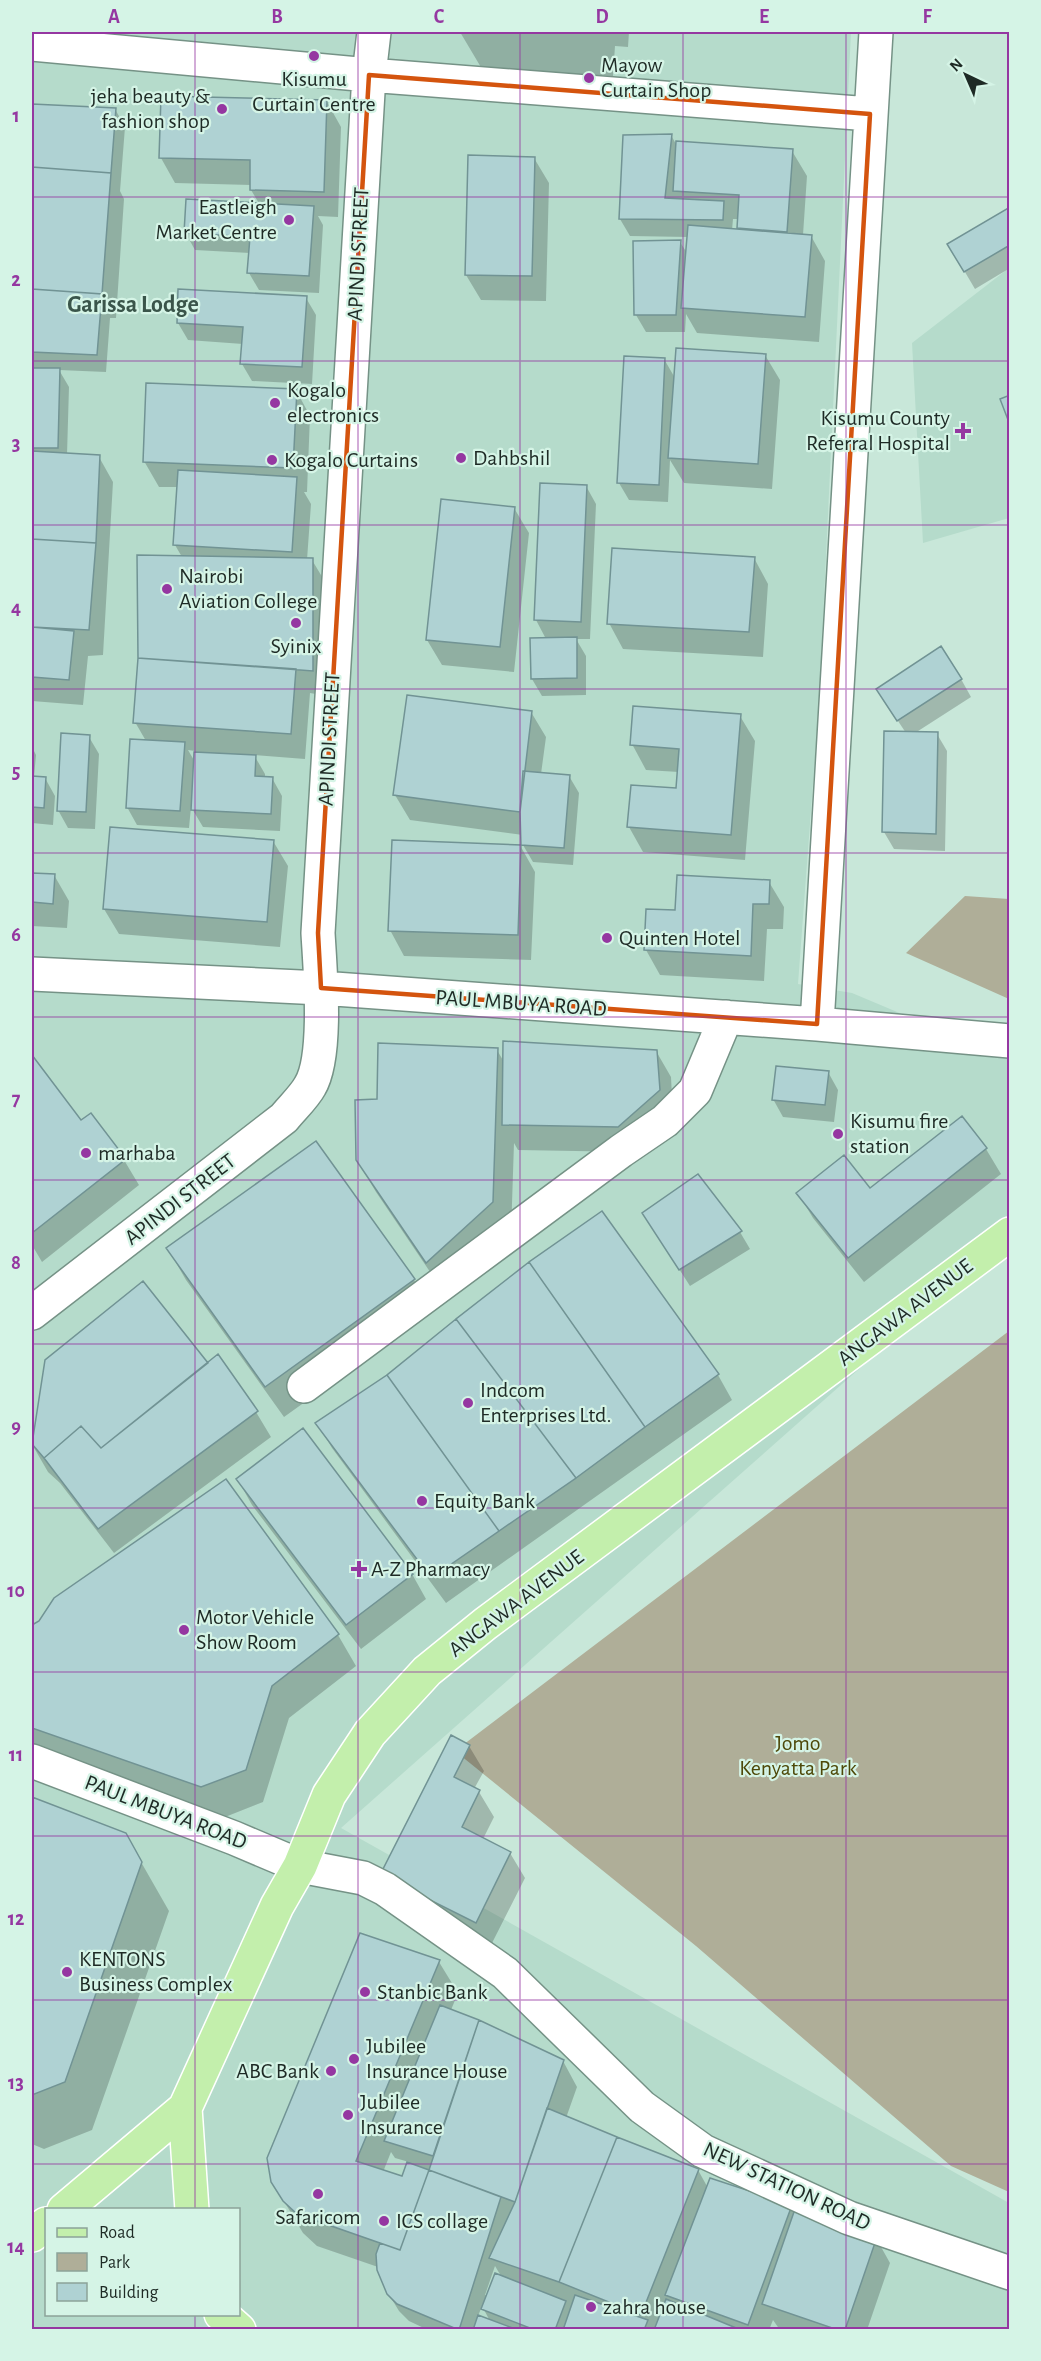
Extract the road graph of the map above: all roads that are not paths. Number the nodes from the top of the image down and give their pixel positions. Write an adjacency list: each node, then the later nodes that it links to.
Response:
1 (374, 32): 4 (street, APINDI STREET)
2 (876, 32): 5 (street)
3 (32, 44): 4 (street)
4 (369, 75): 5 (street); 7 (street, APINDI STREET)
5 (870, 114): 9 (street)
6 (32, 974): 7 (street, PAUL MBUYA ROAD)
7 (321, 988): 8 (street, PAUL MBUYA ROAD); 12 (street, APINDI STREET)
8 (726, 1017): 9 (street, PAUL MBUYA ROAD); 13 (street)
9 (817, 1024): 10 (street, PAUL MBUYA ROAD)
10 (1010, 1041)
11 (1010, 1234): 15 (main road, ANGAWA AVENUE)
12 (32, 1313)
13 (304, 1386)
14 (32, 1761): 15 (street, PAUL MBUYA ROAD)
15 (300, 1866): 16 (street, PAUL MBUYA ROAD); 17 (main road, ANGAWA AVENUE)
16 (590, 2055): 20 (street, NEW STATION ROAD)
17 (185, 2109): 18 (main road, ANGAWA AVENUE); 19 (main road, ANGAWA AVENUE)
18 (66, 2208)
19 (192, 2208)
20 (1010, 2273)
21 (223, 2316): 22 (main road)
22 (239, 2330)

